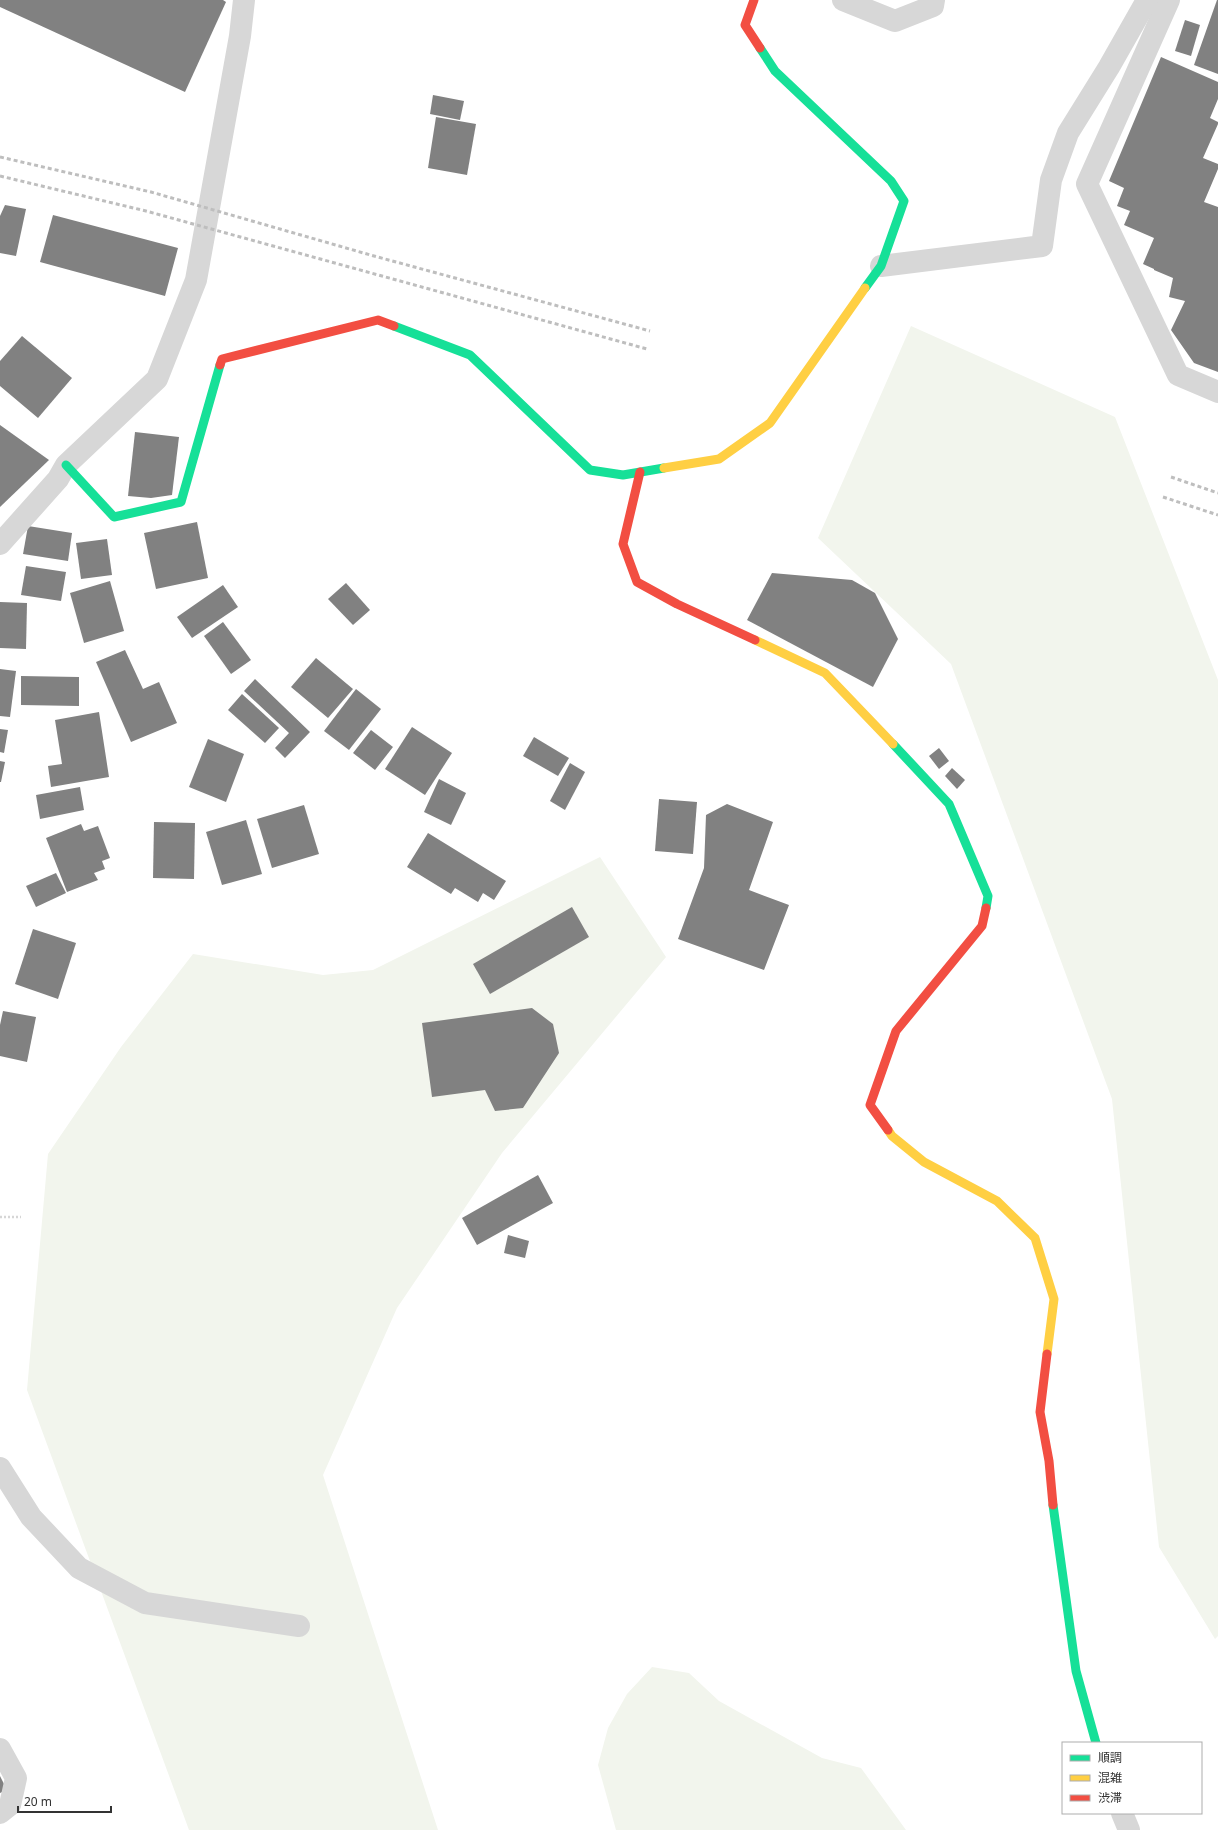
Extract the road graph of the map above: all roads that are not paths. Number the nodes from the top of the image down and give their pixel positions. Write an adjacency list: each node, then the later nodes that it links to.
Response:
1 (244, 0): 9 (street)
2 (754, 0): 7 (street)
3 (843, 0): 4 (street)
4 (934, 0)
5 (1147, 0): 7 (street)
6 (1169, 0): 8 (street)
7 (881, 266): 10 (street)
8 (1218, 392)
9 (66, 466): 10 (street); 11 (street)
10 (640, 472): 14 (street)
11 (0, 544)
12 (0, 1468): 13 (street)
13 (299, 1626)
14 (1096, 1742)
15 (0, 1749): 16 (street)
16 (0, 1812)
17 (1122, 1814): 18 (street)
18 (1129, 1830)

